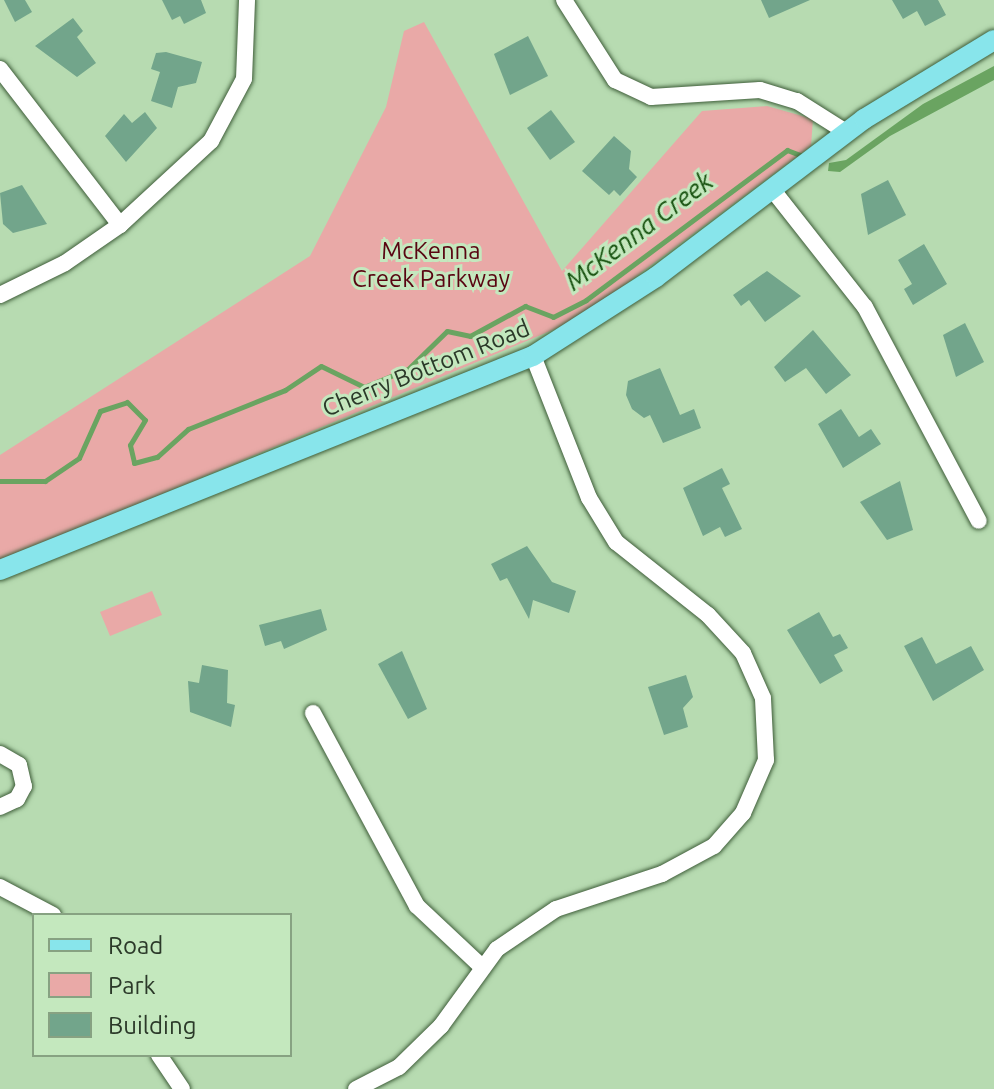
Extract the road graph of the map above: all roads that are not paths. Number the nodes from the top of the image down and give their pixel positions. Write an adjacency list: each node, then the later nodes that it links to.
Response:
1 (247, 0): 7 (street)
2 (564, 0): 5 (street)
3 (994, 40): 5 (main road, Cherry Bottom Road)
4 (0, 69): 7 (street)
5 (846, 132): 6 (main road, Cherry Bottom Road)
6 (772, 189): 9 (main road, Cherry Bottom Road); 10 (street)
7 (120, 225): 8 (street)
8 (0, 295)
9 (533, 356): 11 (main road, Cherry Bottom Road); 17 (street)
10 (979, 521)
11 (0, 570)
12 (313, 713): 17 (street)
13 (0, 754): 14 (street)
14 (0, 807)
15 (0, 887): 16 (street)
16 (49, 913)
17 (482, 967): 20 (street)
18 (160, 1057): 19 (street)
19 (182, 1089)
20 (356, 1089)

